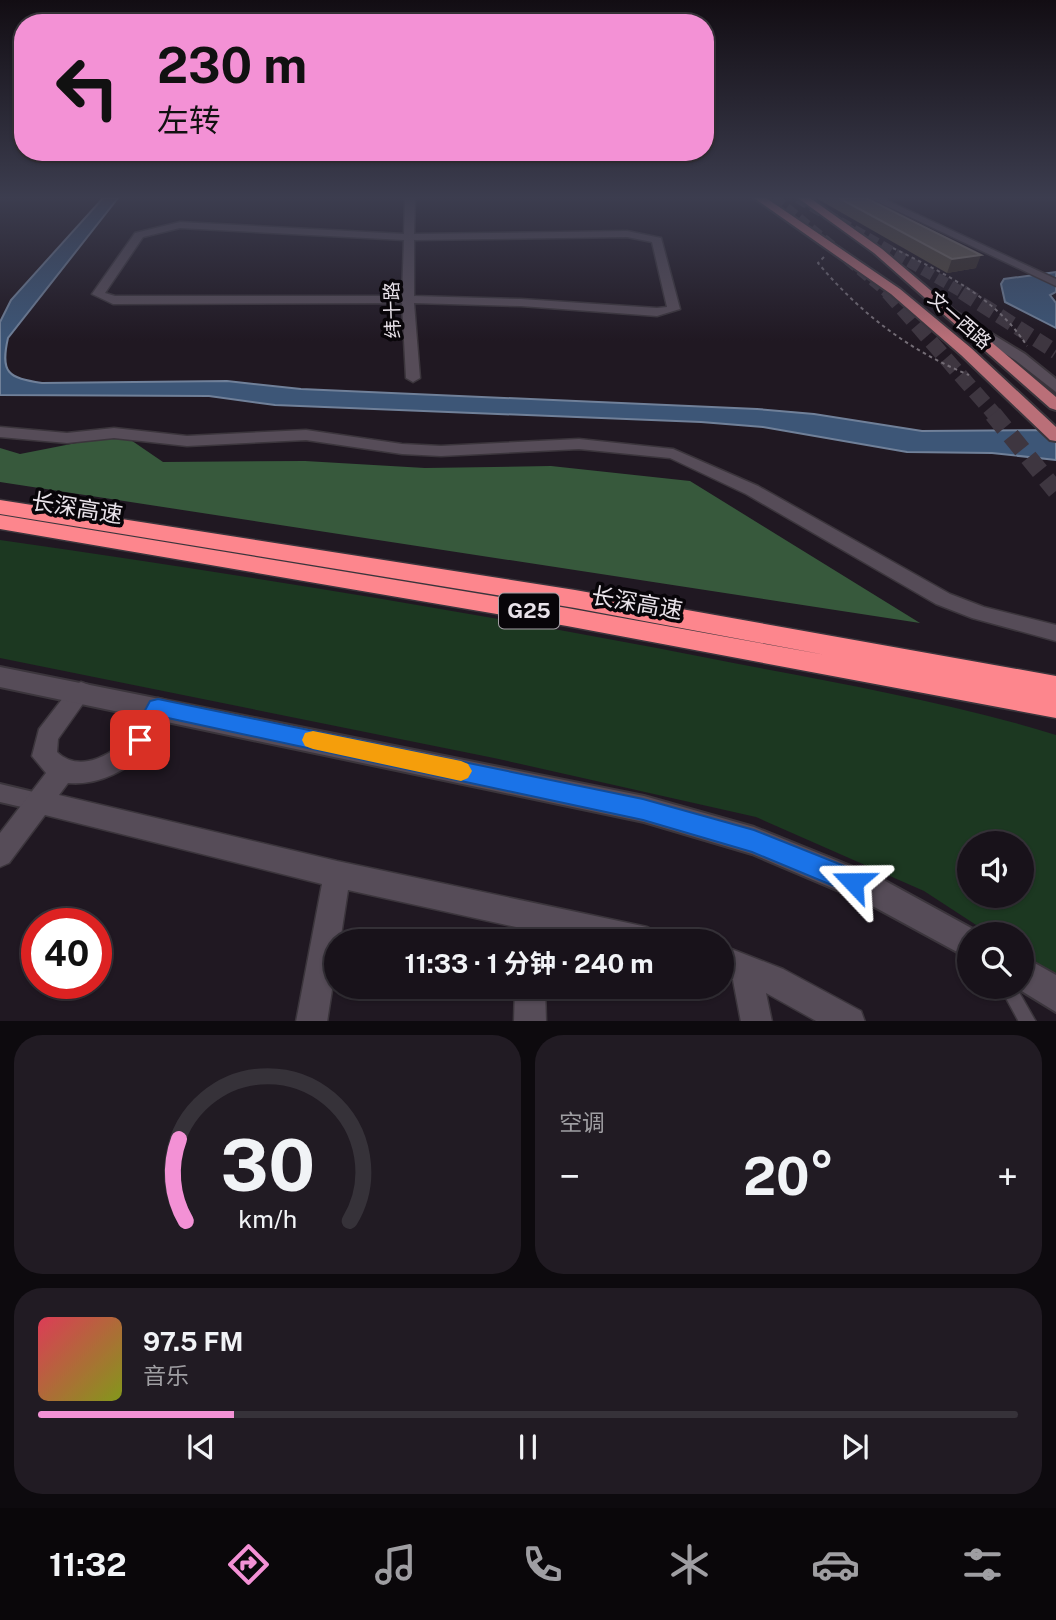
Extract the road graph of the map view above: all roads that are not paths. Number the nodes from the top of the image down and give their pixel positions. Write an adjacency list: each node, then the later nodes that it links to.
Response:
1 (132, 246): 8 (street)
2 (408, 246): 8 (street, 纬十路)
3 (658, 246): 8 (street)
4 (832, 246): 13 (main road, 文一西路)
5 (870, 246): 9 (main road, 文一西路)
6 (974, 246): 7 (street)
7 (1056, 283)
8 (408, 300): 10 (street, 纬十路)
9 (948, 311): 11 (street); 12 (main road, 文一西路)
10 (412, 377)
11 (1056, 387)
12 (1056, 405)
13 (1040, 421): 15 (main road, 文一西路); 16 (street)
14 (0, 432): 19 (street)
15 (1056, 436)
16 (1056, 442)
17 (0, 507): 21 (highway, 长深高速 / G25)
18 (0, 522): 24 (highway, 长深高速 / G25)
19 (1056, 633)
20 (0, 677): 22 (street)
21 (1056, 687)
22 (81, 691): 23 (street); 25 (street)
23 (158, 707): 25 (street); 31 (street)
24 (1056, 708)
25 (62, 770): 27 (street)
26 (0, 793): 27 (street)
27 (39, 802): 28 (street); 29 (street)
28 (0, 854)
29 (337, 874): 30 (street); 37 (street)
30 (530, 929)
31 (957, 936)
32 (734, 965): 39 (street); 40 (street)
33 (1034, 980): 34 (street)
34 (1056, 995)
35 (530, 999): 38 (street)
36 (1015, 999): 41 (lane)
37 (311, 1021)
38 (530, 1021)
39 (757, 1021)
40 (850, 1021)
41 (1028, 1021)

